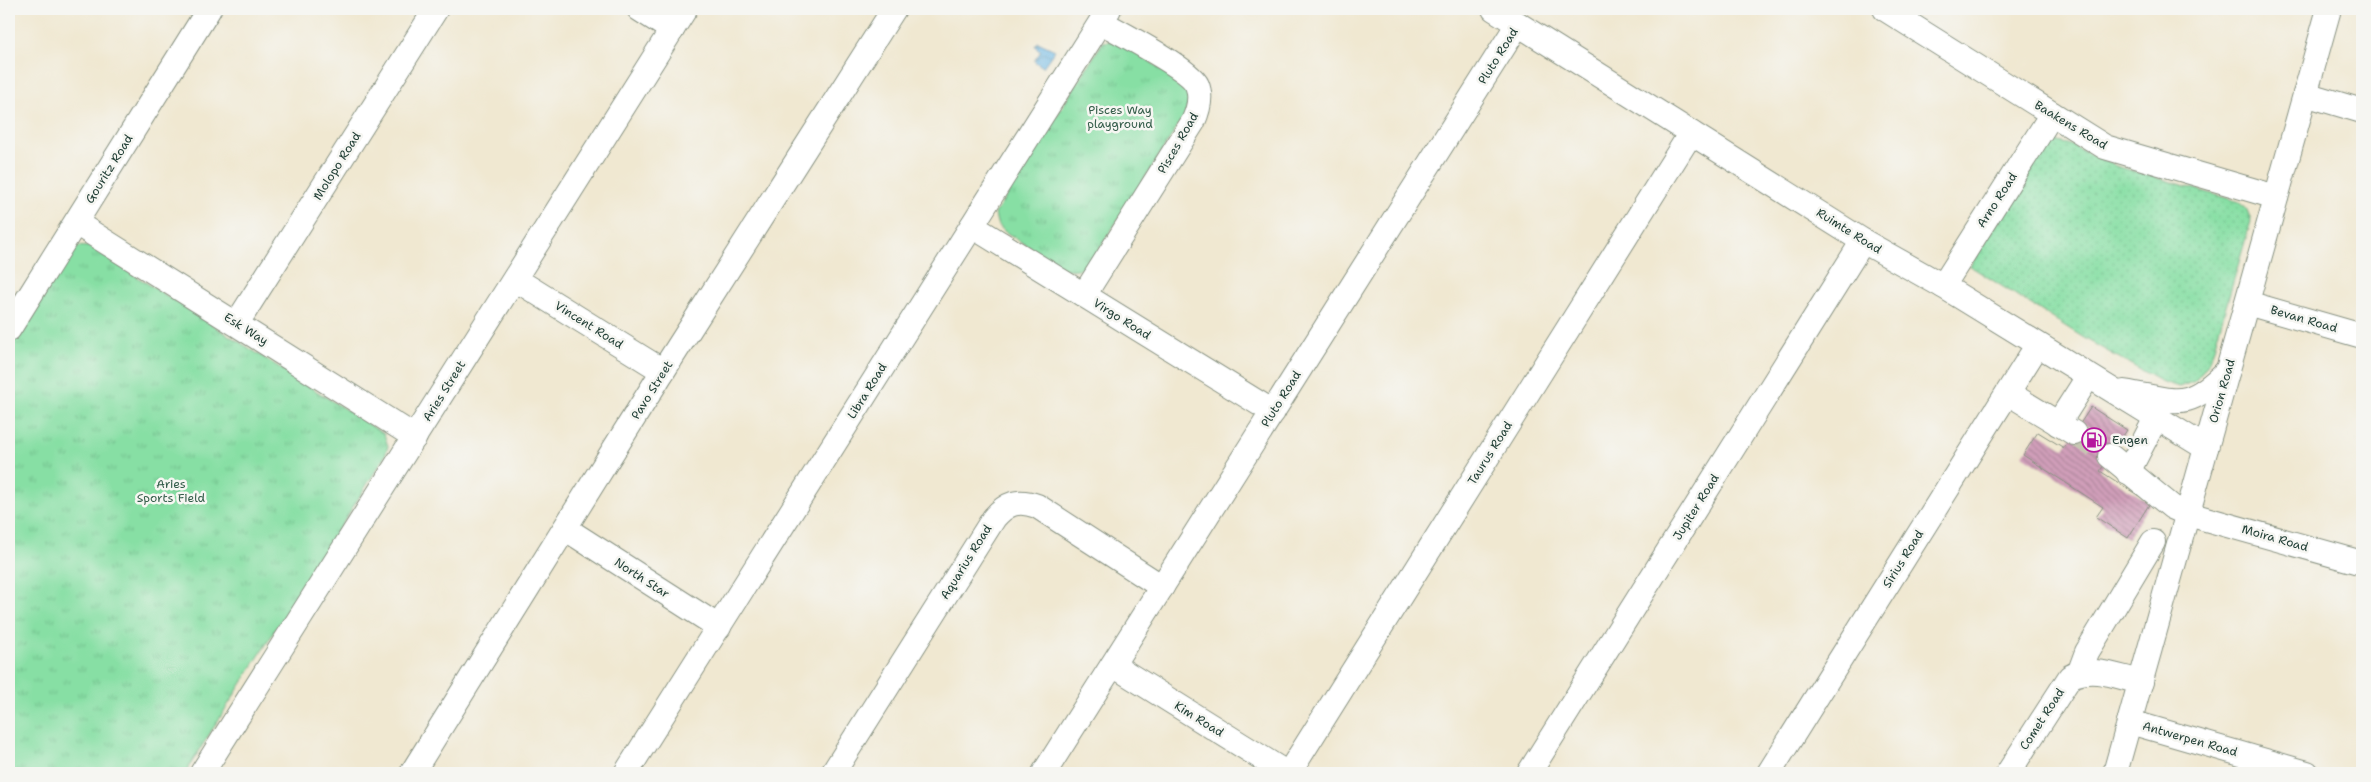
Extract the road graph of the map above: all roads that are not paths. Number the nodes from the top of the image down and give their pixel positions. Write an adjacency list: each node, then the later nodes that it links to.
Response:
1 (209, 9): 17 (street, Gouritz Road)
2 (436, 9): 24 (street, Molopo Road)
3 (639, 9): 11 (street)
4 (685, 9): 11 (street, Aries Street)
5 (894, 9): 29 (street, Pavo Street)
6 (1494, 9): 10 (street, Ruimte Road)
7 (1885, 9): 14 (street, Baakens Road)
8 (2329, 9): 12 (street, Orion Road)
9 (1105, 15): 18 (street, Libra Road); 22 (street, Pisces Road)
10 (1518, 24): 15 (street, Ruimte Road); 32 (street, Pluto Road)
11 (672, 30): 20 (street, Aries Street)
12 (2305, 94): 13 (street); 16 (street, Orion Road)
13 (2362, 111)
14 (2052, 114): 16 (street, Baakens Road); 21 (street, Arno Road)
15 (1691, 133): 19 (street, Ruimte Road); 53 (street, Taurus Road)
16 (2276, 197): 23 (street, Orion Road)
17 (76, 223): 24 (street, Esk Way); 25 (street, Gouritz Road)
18 (972, 226): 22 (street, Virgo Road); 43 (street, Libra Road)
19 (1864, 241): 21 (street, Ruimte Road); 54 (street, Jupiter Road)
20 (514, 279): 29 (street, Vincent Road); 34 (street, Aries Street)
21 (1942, 286): 27 (street, Ruimte Road)
22 (1084, 295): 32 (street, Virgo Road)
23 (2247, 303): 26 (street, Bevan Road); 28 (street, Orion Road)
24 (237, 323): 34 (street, Esk Way)
25 (9, 329)
26 (2362, 336)
27 (2037, 346): 30 (street, Ruimte Road); 31 (street, Sirius Road)
28 (2228, 370): 30 (street); 35 (street, Orion Road)
29 (663, 371): 39 (street, Pavo Street)
30 (2098, 383): 31 (street); 33 (street, Ruimte Road)
31 (2008, 393): 55 (street, Sirius Road)
32 (1273, 412): 42 (street, Pluto Road)
33 (2156, 418): 35 (street, Ruimte Road); 37 (street)
34 (415, 437): 48 (street, Aries Street)
35 (2206, 448): 38 (street, Orion Road)
36 (2110, 456): 37 (street, Moira Road)
37 (2128, 472): 38 (street, Moira Road)
38 (2188, 514): 41 (street, Moira Road); 46 (street, Orion Road)
39 (566, 529): 43 (street, North Star); 49 (street, Pavo Street)
40 (2153, 542): 45 (street)
41 (2362, 563)
42 (1162, 587): 44 (street, Pluto Road); 51 (street, Aquarius Road)
43 (718, 627): 50 (street, Libra Road)
44 (1112, 665): 52 (street, Pluto Road); 53 (street, Kim Road)
45 (2080, 671): 46 (street); 56 (street, Comet Road)
46 (2141, 682): 47 (street, Orion Road)
47 (2130, 722): 57 (street, Orion Road); 58 (street, Antwerpen Road)
48 (202, 773)
49 (412, 773)
50 (626, 773)
51 (833, 773)
52 (1044, 773)
53 (1287, 773)
54 (1529, 773)
55 (1769, 773)
56 (2008, 773)
57 (2115, 773)
58 (2307, 773)

